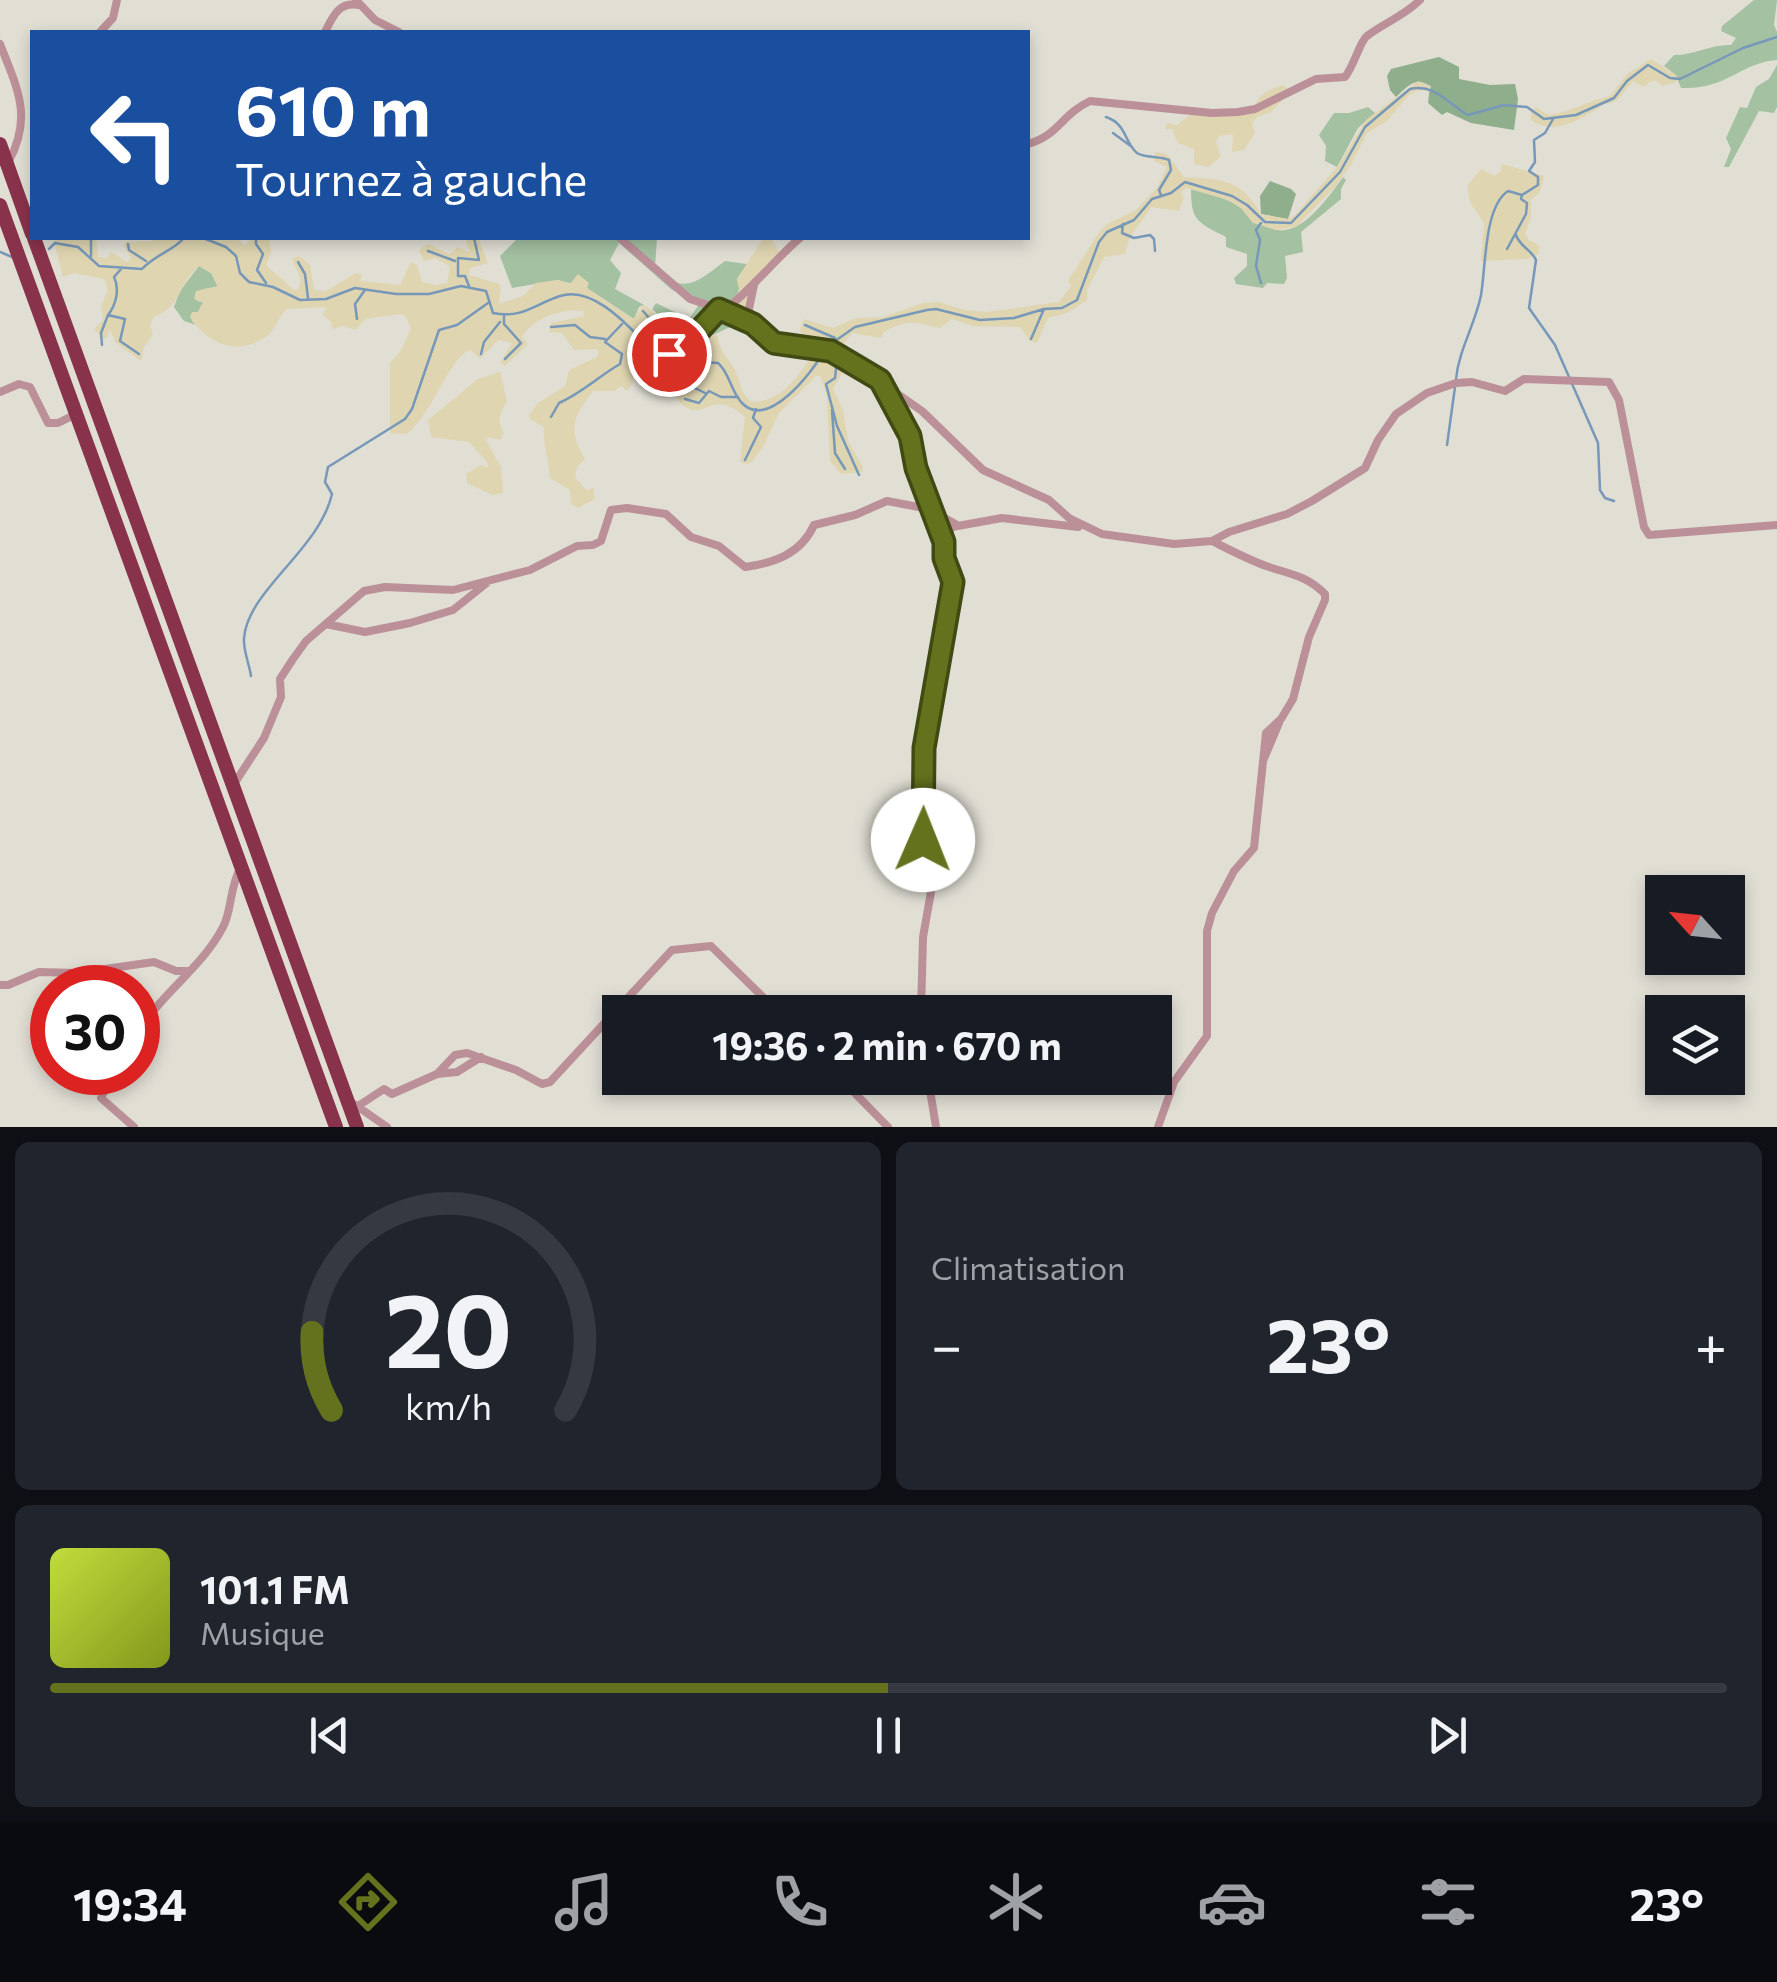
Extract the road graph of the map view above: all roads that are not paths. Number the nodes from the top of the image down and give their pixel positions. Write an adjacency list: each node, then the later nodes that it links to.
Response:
1 (117, 0): 4 (street)
2 (1420, 0): 10 (street)
3 (358, 2): 5 (street); 6 (street)
4 (102, 30)
5 (326, 30)
6 (395, 30)
7 (0, 44): 9 (street)
8 (30, 96): 9 (street)
9 (19, 100): 12 (street)
10 (1030, 143)
11 (0, 144): 12 (highway)
12 (8, 164): 14 (highway)
13 (0, 205): 24 (highway)
14 (30, 228)
15 (34, 240): 33 (highway)
16 (622, 240): 19 (street)
17 (798, 240): 18 (street)
18 (755, 280): 19 (street); 20 (street)
19 (721, 309): 20 (street); 21 (street)
20 (753, 324): 22 (street)
21 (641, 344)
22 (880, 380): 25 (street); 28 (street)
23 (0, 392): 24 (street)
24 (76, 414): 34 (highway)
25 (930, 510): 26 (street); 30 (street); 31 (street)
26 (957, 525): 28 (street); 30 (street)
27 (1777, 525): 29 (street)
28 (1102, 534): 29 (street)
29 (1212, 541): 54 (street)
30 (944, 542): 39 (street)
31 (492, 580): 32 (street); 32 (street)
32 (326, 624): 33 (street)
33 (233, 786): 47 (highway)
34 (241, 866): 35 (street); 49 (highway)
35 (189, 971): 36 (street); 40 (street)
36 (0, 985)
37 (630, 995): 38 (street)
38 (762, 995)
39 (921, 995)
40 (160, 1000)
41 (602, 1026): 42 (street)
42 (480, 1057): 43 (street); 43 (street)
43 (437, 1074): 47 (street)
44 (102, 1095): 48 (street)
45 (857, 1095): 52 (street)
46 (931, 1095): 53 (street)
47 (352, 1103): 50 (highway); 51 (street)
48 (134, 1127)
49 (336, 1127)
50 (356, 1127)
51 (387, 1127)
52 (888, 1127)
53 (936, 1127)
54 (1158, 1127)

